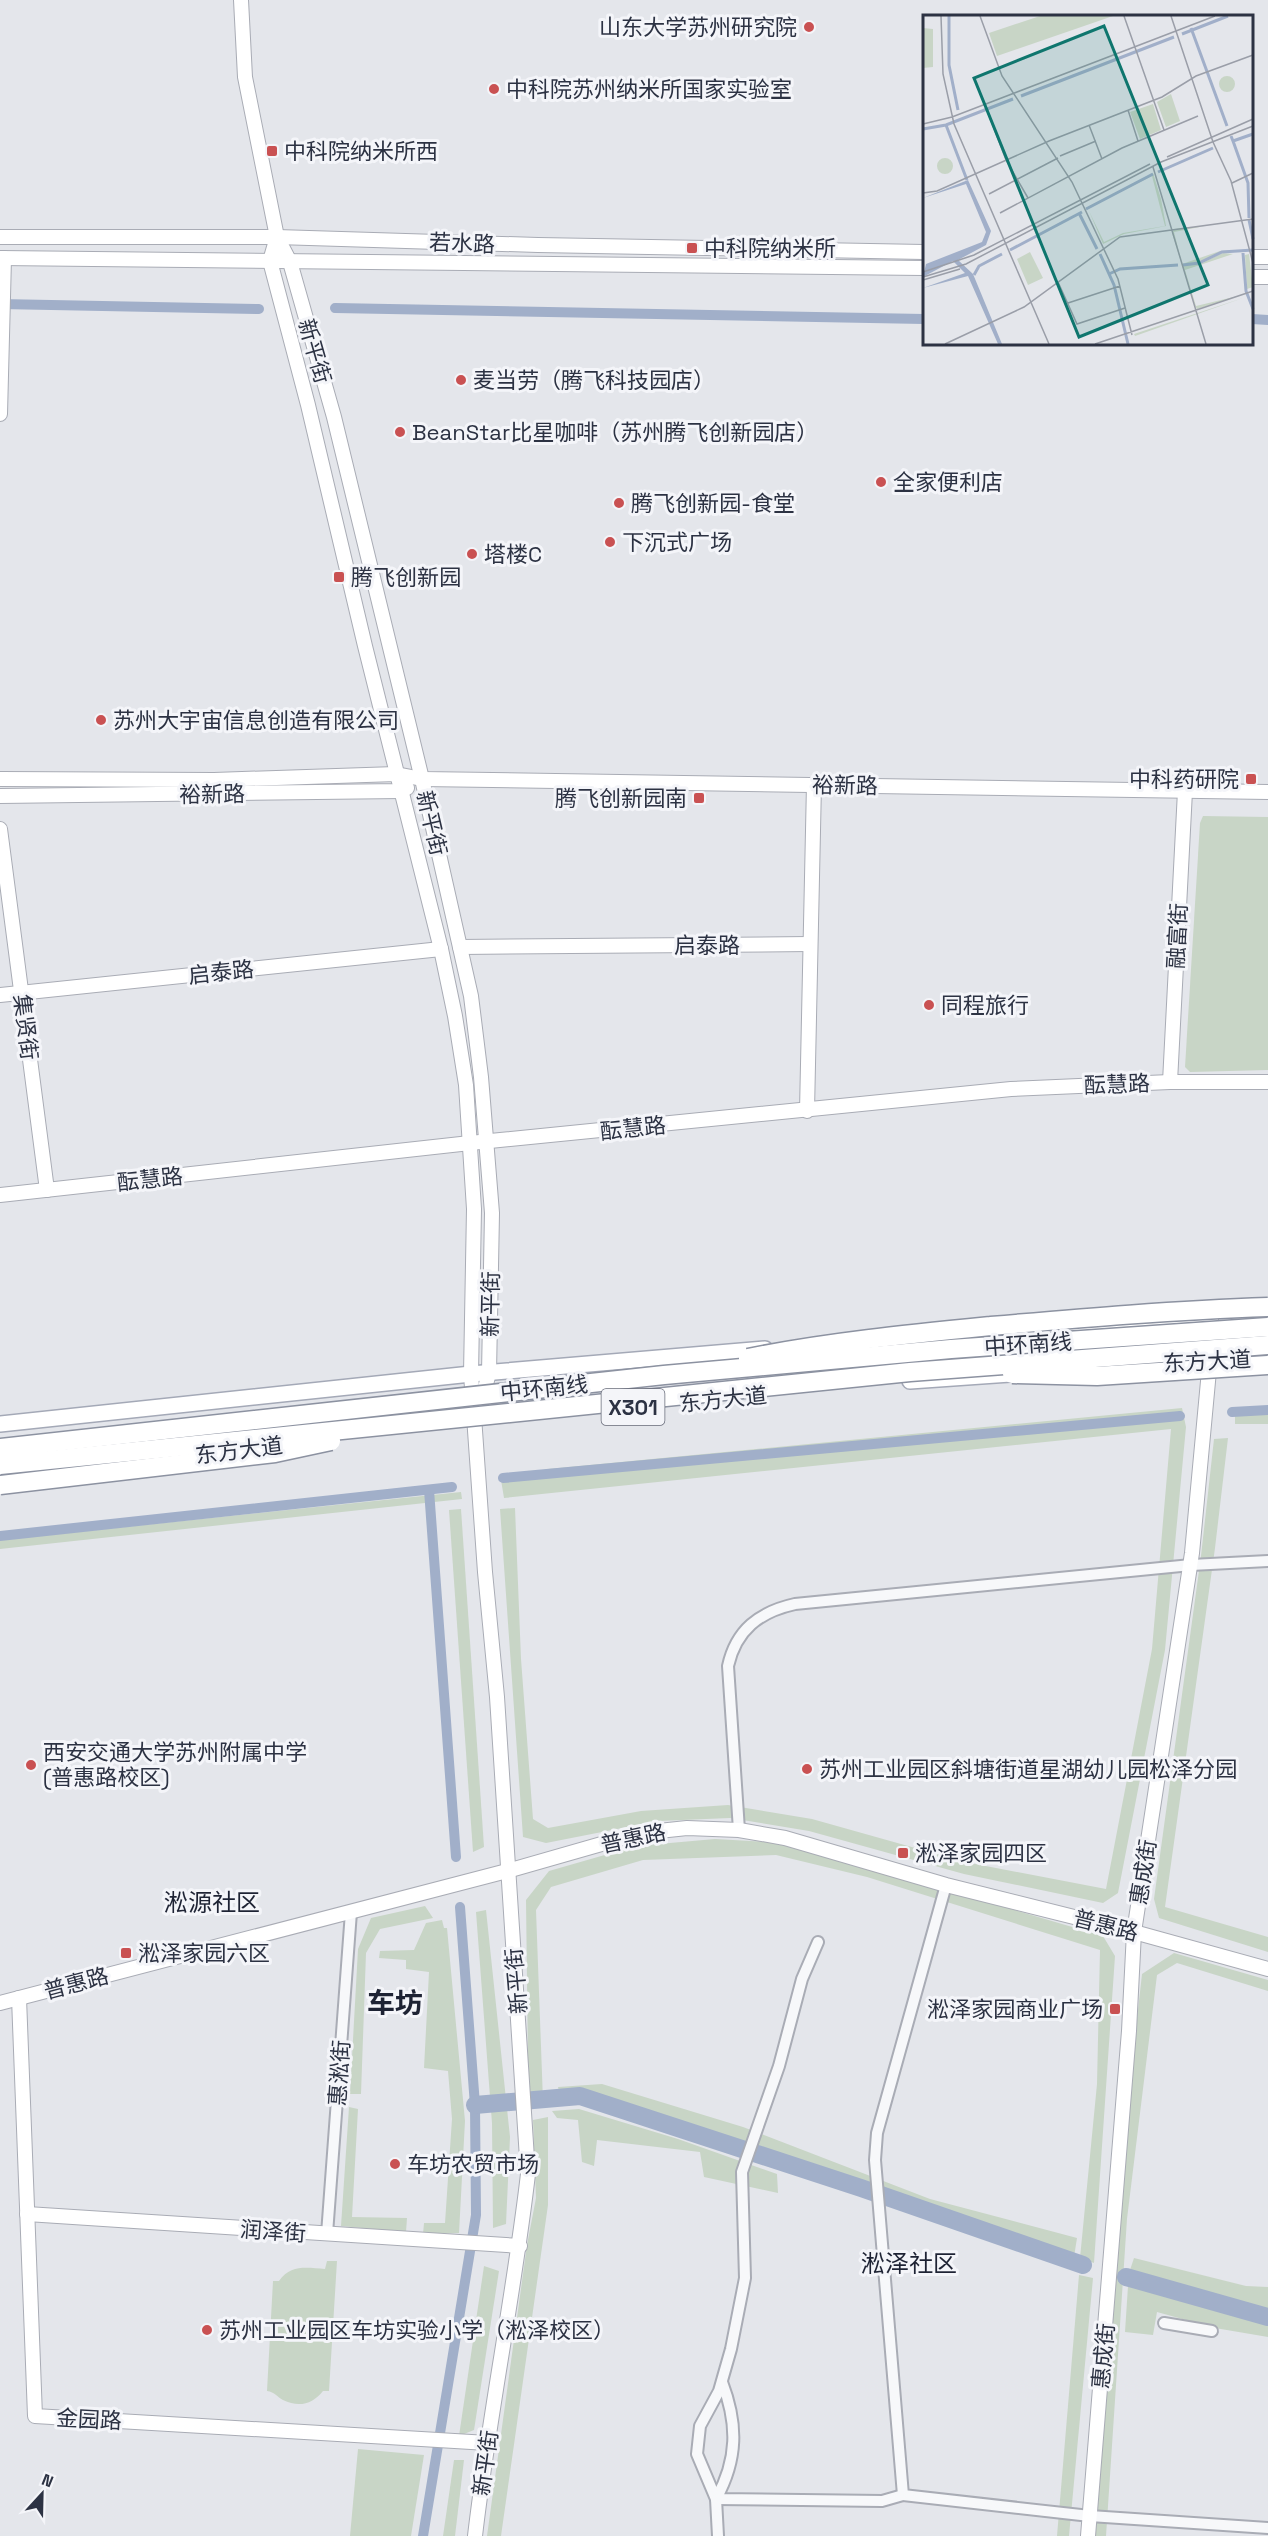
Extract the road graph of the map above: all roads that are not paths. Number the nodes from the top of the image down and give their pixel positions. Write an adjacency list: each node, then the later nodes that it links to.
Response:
1 (241, 0): 3 (street, 新平街)
2 (0, 237): 3 (street, 若水路)
3 (277, 237): 4 (street, 若水路); 6 (street, 新平街); 7 (street, 新平街)
4 (923, 252)
5 (2, 258): 6 (street, 若水路); 11 (street)
6 (270, 261): 7 (street, 若水路); 12 (street, 新平街)
7 (290, 262): 8 (street, 若水路); 14 (street, 新平街)
8 (923, 268)
9 (1253, 277): 10 (street)
10 (1268, 278)
11 (0, 414)
12 (396, 774): 13 (street, 裕新路); 14 (street, 裕新路); 16 (street, 新平街)
13 (0, 779)
14 (422, 779): 15 (street, 裕新路); 16 (street, 裕新路); 22 (street, 新平街)
15 (814, 784): 17 (street, 裕新路); 21 (street)
16 (401, 791): 19 (street, 裕新路); 23 (street, 新平街)
17 (1185, 791): 18 (street, 裕新路); 26 (street, 融富街)
18 (1268, 792)
19 (0, 796)
20 (0, 829): 24 (street, 集贤街)
21 (810, 945): 22 (street, 启泰路); 28 (street)
22 (460, 947): 29 (street, 新平街)
23 (441, 950): 24 (street, 启泰路); 30 (street, 新平街)
24 (21, 993): 25 (street, 启泰路); 31 (street, 集贤街)
25 (0, 995)
26 (1170, 1082): 27 (street, 酝慧路); 28 (street, 酝慧路)
27 (1268, 1082)
28 (807, 1111): 29 (street, 酝慧路)
29 (487, 1142): 30 (street, 酝慧路); 42 (street, 新平街)
30 (470, 1143): 31 (street, 酝慧路); 43 (street, 新平街)
31 (47, 1190): 32 (street, 酝慧路)
32 (0, 1195)
33 (1268, 1307): 44 (highway, bridge)
34 (1268, 1316): 35 (main road, 东方大道 / X301)
35 (1211, 1318): 39 (street, 惠成街); 42 (main road, 东方大道 / X301)
36 (1268, 1327): 44 (highway, 中环南线, bridge)
37 (1268, 1345): 41 (highway, 中环南线, bridge)
38 (1268, 1358): 39 (main road, 东方大道 / X301)
39 (1210, 1360): 45 (main road, 东方大道 / X301); 53 (street, 惠成街)
40 (1268, 1365): 41 (highway, bridge)
41 (910, 1372): 47 (highway, 中环南线, bridge)
42 (489, 1373): 43 (main road, 东方大道 / X301); 45 (street, 新平街)
43 (471, 1374): 45 (street, 新平街); 46 (main road, 东方大道 / X301)
44 (664, 1375): 48 (highway, 中环南线, bridge)
45 (476, 1423): 50 (main road, 东方大道 / X301); 55 (street, 新平街)
46 (0, 1424)
47 (412, 1424): 49 (highway, 中环南线, bridge); 51 (highway, bridge)
48 (0, 1448)
49 (0, 1465)
50 (0, 1478)
51 (0, 1485)
52 (1268, 1561): 53 (street)
53 (1191, 1565): 54 (street); 58 (street, 惠成街)
54 (739, 1830): 55 (street, 普惠路); 56 (street, 普惠路)
55 (507, 1871): 57 (street, 普惠路); 65 (street, 新平街)
56 (946, 1885): 58 (street, 普惠路); 70 (street)
57 (351, 1912): 61 (street, 普惠路); 64 (street, 惠淞街)
58 (1134, 1932): 60 (street, 普惠路); 72 (street, 惠成街)
59 (818, 1942): 68 (street)
60 (1268, 1969)
61 (19, 1998): 62 (street, 普惠路); 63 (street, 金园路)
62 (0, 2003)
63 (27, 2214): 64 (street, 润泽街); 69 (street, 金园路)
64 (327, 2234): 65 (street, 润泽街)
65 (520, 2246): 69 (street, 新平街)
66 (1164, 2323): 67 (street)
67 (1212, 2331)
68 (722, 2382): 71 (street); 71 (street)
69 (488, 2443): 74 (street, 新平街)
70 (903, 2495): 71 (street); 72 (street)
71 (716, 2499): 75 (street)
72 (1090, 2516): 73 (street); 76 (street, 惠成街)
73 (1268, 2528)
74 (475, 2536)
75 (718, 2536)
76 (1088, 2536)

